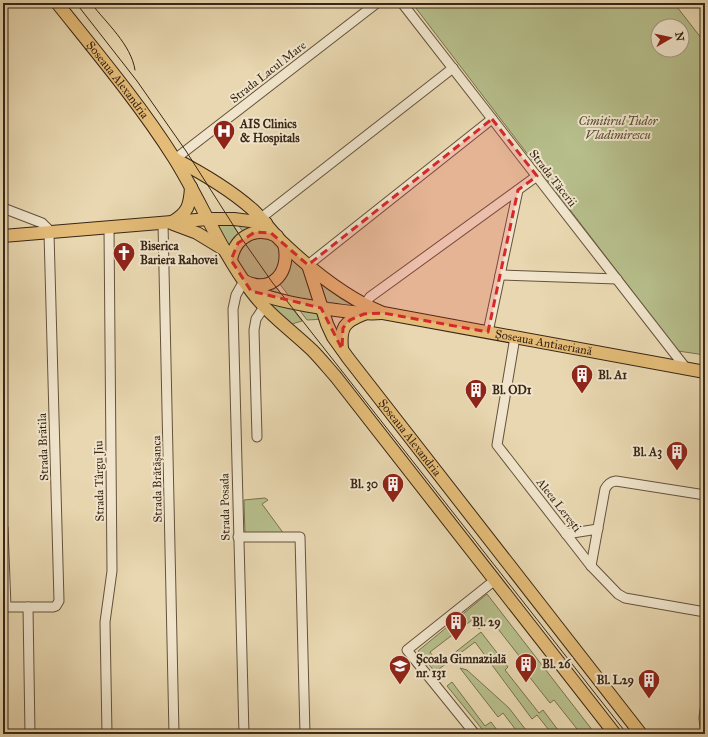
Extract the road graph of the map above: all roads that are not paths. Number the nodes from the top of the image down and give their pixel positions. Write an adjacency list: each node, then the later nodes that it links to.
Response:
1 (57, 3): 6 (main road, Șoseaua Alexandria)
2 (377, 3): 6 (street, Strada Lacul Mare)
3 (402, 3): 4 (street, Strada Tăcerii)
4 (452, 68): 5 (street, Strada Tăcerii); 12 (street)
5 (492, 119): 7 (street, Strada Tăcerii); 19 (street)
6 (175, 159): 8 (main road, Șoseaua Alexandria); 12 (main road, Șoseaua Alexandria)
7 (537, 176): 9 (street); 21 (street, Strada Tăcerii)
8 (191, 187): 11 (main road, Șoseaua Alexandria); 13 (main road)
9 (518, 190): 20 (street); 25 (street)
10 (3, 208): 15 (street)
11 (208, 219): 12 (main road); 13 (main road); 18 (main road, Șoseaua Alexandria)
12 (264, 221): 17 (main road, Șoseaua Alexandria)
13 (167, 223): 14 (main road); 18 (main road); 46 (street, Strada Brătășanca)
14 (109, 228): 15 (main road); 45 (street, Strada Târgu Jiu)
15 (49, 233): 16 (main road); 40 (street, Strada Brătila)
16 (3, 236)
17 (281, 240): 18 (main road); 19 (main road, Șoseaua Alexandria); 22 (main road)
18 (228, 255): 22 (main road, Șoseaua Alexandria)
19 (308, 264): 24 (main road, Șoseaua Alexandria); 25 (main road, Șoseaua Antiaeriană)
20 (500, 276): 21 (street); 26 (street)
21 (616, 279): 29 (street, Strada Tăcerii)
22 (248, 286): 23 (main road, Șoseaua Alexandria); 24 (main road, Șoseaua Antiaeriană); 36 (street, Strada Posada)
23 (264, 307): 31 (street); 38 (main road, Șoseaua Alexandria)
24 (322, 308): 25 (main road, Șoseaua Antiaeriană); 28 (main road, Șoseaua Alexandria)
25 (365, 310): 26 (main road, Șoseaua Antiaeriană); 28 (main road)
26 (488, 332): 27 (main road, Șoseaua Antiaeriană)
27 (515, 337): 29 (main road, Șoseaua Antiaeriană); 35 (street, Aleea Lerești)
28 (342, 350): 51 (main road, Șoseaua Alexandria)
29 (685, 367): 30 (main road, Șoseaua Antiaeriană)
30 (705, 372)
31 (257, 437)
32 (705, 495): 34 (street)
33 (3, 528): 39 (street)
34 (598, 529): 35 (street); 37 (street)
35 (566, 534): 37 (street, Aleea Lerești)
36 (238, 537): 47 (street, Strada Posada); 48 (street)
37 (592, 566): 41 (street, Aleea Lerești)
38 (495, 580): 49 (street); 50 (main road, Șoseaua Alexandria)
39 (4, 607): 40 (street, Strada Brătila)
40 (28, 607): 44 (street)
41 (705, 612)
42 (705, 710): 43 (street)
43 (705, 727)
44 (30, 734)
45 (107, 734)
46 (174, 734)
47 (244, 734)
48 (305, 734)
49 (475, 734)
50 (615, 734)
51 (641, 734)

